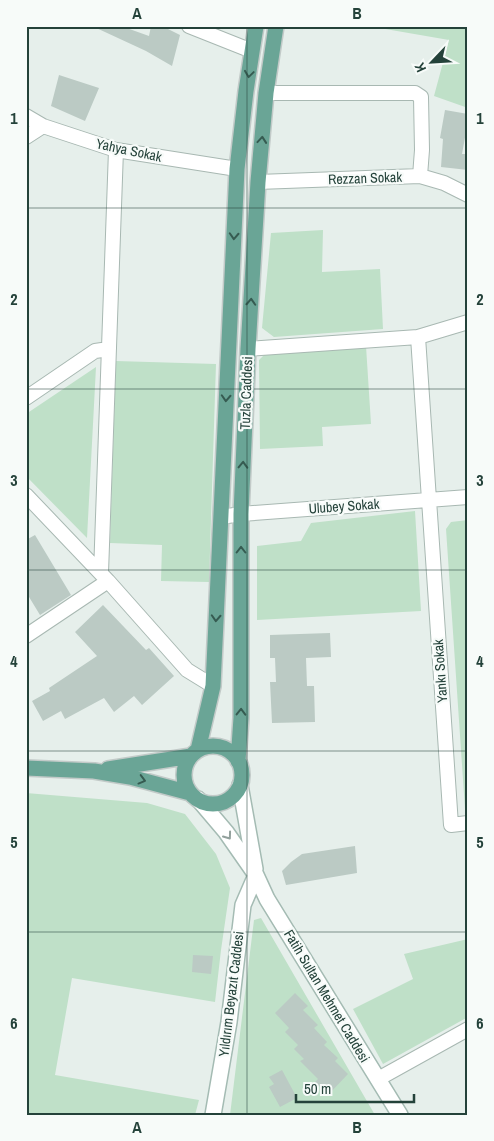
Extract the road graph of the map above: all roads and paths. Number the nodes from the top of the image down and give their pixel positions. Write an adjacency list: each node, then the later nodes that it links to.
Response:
1 (189, 26): 4 (street)
2 (256, 26): 4 (main road, Tuzla Caddesi)
3 (276, 26): 5 (main road, Tuzla Caddesi)
4 (252, 51): 10 (main road, Tuzla Caddesi, one-way to 10)
5 (266, 94): 11 (street); 12 (main road, Tuzla Caddesi, one-way to 5)
6 (26, 116): 7 (street, Yahya Sokak)
7 (43, 126): 8 (street); 9 (street, Yahya Sokak)
8 (26, 137)
9 (116, 150): 10 (street, Yahya Sokak); 16 (street)
10 (237, 169): 23 (main road, Tuzla Caddesi, one-way to 23)
11 (420, 176): 12 (street, Rezzan Sokak); 13 (street, Rezzan Sokak)
12 (258, 182): 17 (main road, Tuzla Caddesi, one-way to 12)
13 (468, 195)
14 (468, 322): 15 (street)
15 (418, 337): 17 (street); 21 (street)
16 (109, 349): 18 (street); 24 (street)
17 (248, 349): 22 (main road, Tuzla Caddesi, one-way to 17)
18 (26, 398)
19 (26, 495): 24 (street)
20 (468, 497): 21 (street, Ulubey Sokak)
21 (428, 500): 22 (street, Ulubey Sokak); 33 (street, Yankı Sokak)
22 (242, 514): 23 (street, Ulubey Sokak); 28 (main road, Tuzla Caddesi, one-way to 22)
23 (221, 517): 26 (main road, Tuzla Caddesi, one-way to 26)
24 (104, 577): 25 (street); 26 (street)
25 (26, 636)
26 (213, 686): 27 (main road, Tuzla Caddesi)
27 (195, 753): 28 (main road); 30 (main road); 32 (main road)
28 (238, 761): 31 (main road)
29 (26, 768): 30 (main road)
30 (94, 771): 32 (main road, one-way to 32)
31 (240, 785): 32 (main road); 34 (street, Fatih Sultan Mehmet Caddesi)
32 (194, 796): 34 (street, Fatih Sultan Mehmet Caddesi, one-way to 34)
33 (468, 823)
34 (256, 875): 36 (street, Fatih Sultan Mehmet Caddesi); 37 (street, Yıldırım Beyazıt Caddesi)
35 (468, 1029): 36 (street)
36 (378, 1079): 38 (street, Fatih Sultan Mehmet Caddesi)
37 (213, 1115)
38 (400, 1115)

